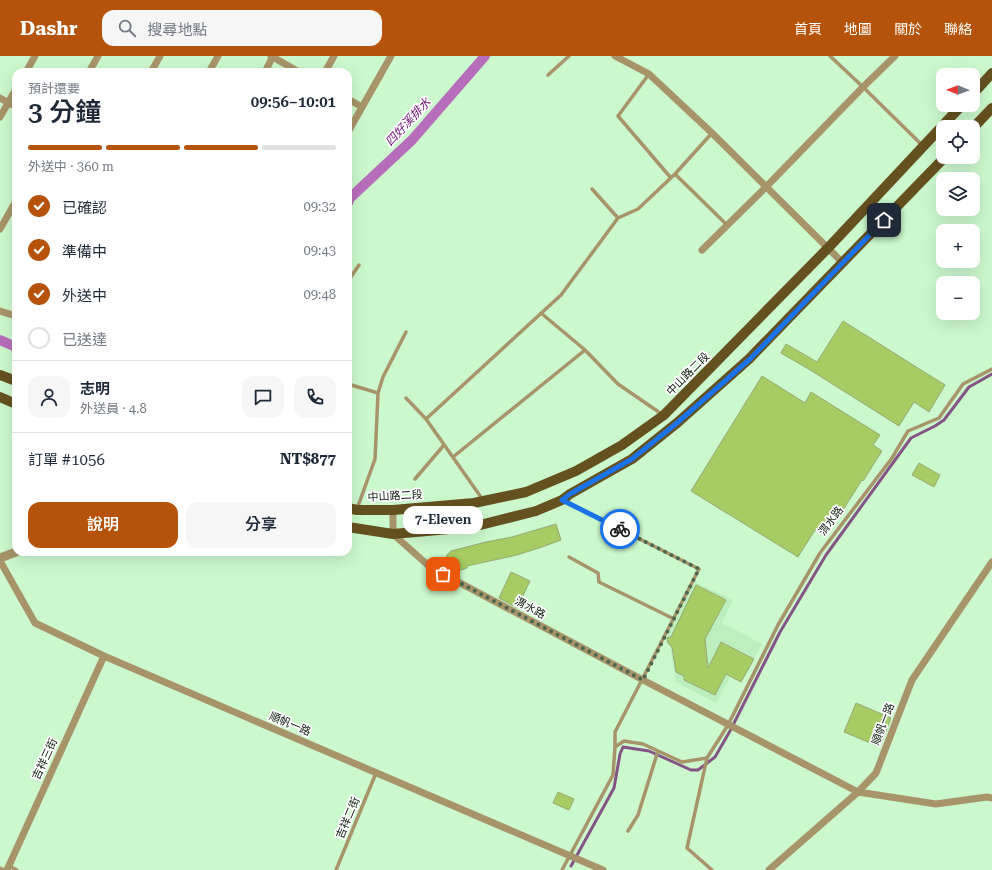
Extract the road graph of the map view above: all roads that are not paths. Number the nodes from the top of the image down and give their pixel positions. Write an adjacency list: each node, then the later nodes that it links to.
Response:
1 (35, 56): 12 (street)
2 (98, 56): 13 (street)
3 (160, 56): 14 (street)
4 (218, 56): 15 (street)
5 (272, 56): 16 (street); 17 (street)
6 (334, 56): 18 (street)
7 (391, 56): 29 (street)
8 (569, 56): 21 (lane)
9 (615, 56): 20 (street)
10 (830, 56): 23 (lane)
11 (896, 56): 23 (street)
12 (28, 68)
13 (90, 68)
14 (153, 68)
15 (211, 68)
16 (267, 68)
17 (292, 68)
18 (326, 68)
19 (992, 73): 22 (main road)
20 (649, 74): 35 (street); 39 (lane)
21 (548, 75)
22 (980, 86)
23 (863, 87): 36 (lane); 40 (street)
24 (12, 96): 27 (street)
25 (0, 98): 27 (street)
26 (352, 102): 29 (street)
27 (8, 103): 28 (street); 32 (street)
28 (12, 105)
29 (362, 107): 34 (street)
30 (992, 108): 33 (main road)
31 (955, 112): 36 (main road, 中山路二段)
32 (0, 117)
33 (980, 121)
34 (352, 125)
35 (712, 133): 38 (lane); 40 (street)
36 (923, 146): 46 (main road, 中山路二段)
37 (938, 164): 48 (main road)
38 (675, 174): 39 (lane); 44 (lane)
39 (671, 178): 43 (lane)
40 (766, 187): 44 (street); 46 (street)
41 (592, 190): 43 (lane)
42 (12, 208): 45 (street)
43 (618, 218): 52 (lane)
44 (727, 225): 47 (street)
45 (0, 229)
46 (828, 248): 48 (street); 64 (main road, 中山路二段)
47 (702, 250)
48 (843, 263): 69 (main road)
49 (359, 265): 50 (lane)
50 (352, 275)
51 (0, 311): 53 (street)
52 (541, 313): 55 (lane); 65 (lane)
53 (12, 314)
54 (406, 332): 60 (lane)
55 (586, 350): 64 (lane); 67 (lane)
56 (992, 369): 83 (lane, 渭水路)
57 (0, 375): 58 (main road)
58 (12, 380)
59 (352, 385): 60 (lane)
60 (378, 393): 71 (lane)
61 (0, 397): 63 (main road)
62 (406, 398): 65 (lane)
63 (12, 402)
64 (664, 415): 70 (main road, 中山路二段)
65 (426, 419): 66 (lane)
66 (444, 445): 67 (lane); 68 (lane)
67 (453, 457): 70 (lane)
68 (415, 479)
69 (562, 500): 74 (main road); 80 (lane)
70 (483, 501): 72 (main road, 中山路二段)
71 (352, 509): 72 (main road, 中山路二段)
72 (393, 510): 74 (street)
73 (352, 529): 74 (main road)
74 (393, 534): 82 (street, 渭水路)
75 (12, 554): 77 (street)
76 (569, 557): 80 (lane)
77 (0, 558)
78 (0, 561): 81 (street, 順帆一路)
79 (992, 562): 88 (street, 順帆一路)
80 (674, 619): 82 (lane)
81 (104, 656): 87 (street, 順帆一路); 93 (street, 吉祥三街)
82 (643, 680): 83 (street, 渭水路); 84 (lane)
83 (728, 725): 86 (lane, 渭水路); 88 (street, 渭水路)
84 (615, 747): 85 (lane); 91 (lane)
85 (658, 751): 86 (lane); 90 (lane)
86 (707, 758): 98 (lane, 渭水路)
87 (376, 773): 91 (street, 順帆一路); 95 (lane, 吉祥二街)
88 (858, 792): 89 (street, 渭水路); 99 (street, 順帆一路)
89 (992, 798)
90 (628, 831)
91 (569, 856): 96 (lane); 97 (street, 順帆一路)
92 (0, 868): 93 (lane)
93 (6, 869): 94 (lane)
94 (17, 870)
95 (336, 870)
96 (562, 870)
97 (603, 870)
98 (712, 870)
99 (769, 870)

